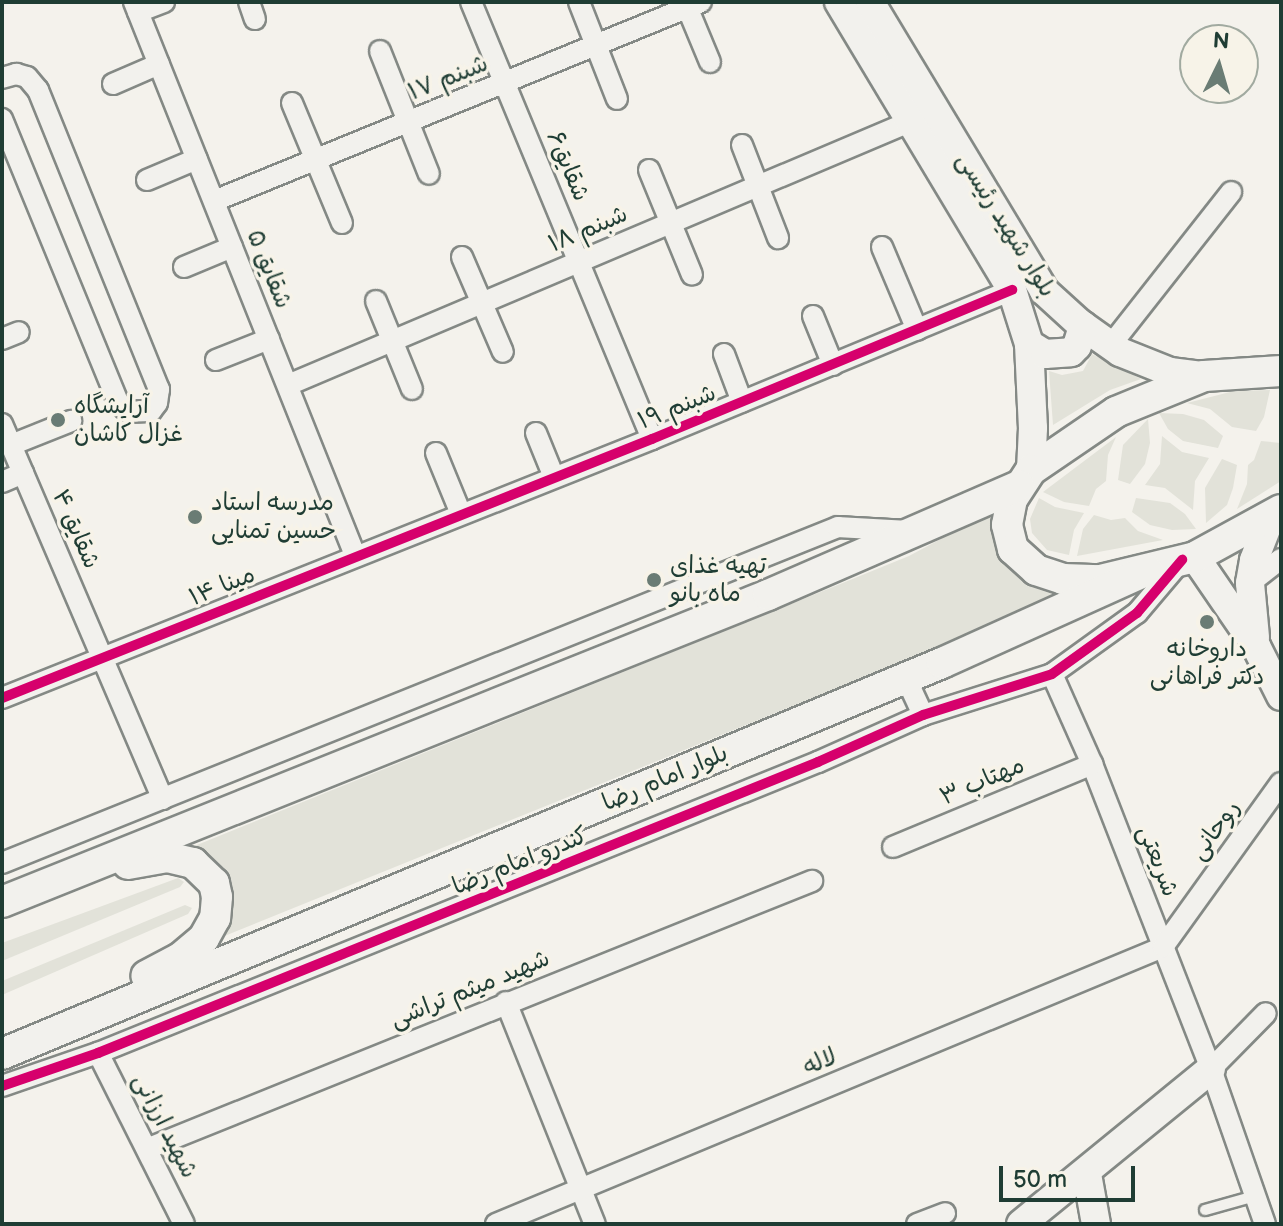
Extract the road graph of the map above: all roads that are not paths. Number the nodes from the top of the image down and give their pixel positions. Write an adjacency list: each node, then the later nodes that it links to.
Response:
1 (164, 2): 7 (street)
2 (471, 2): 14 (street, شقایق۶)
3 (579, 2): 8 (street)
4 (839, 2): 19 (main road, بلوار شهید رئیسی)
5 (870, 2): 42 (main road, بلوار شهید رئیسی)
6 (691, 4): 8 (street, شبنم ۱۷); 10 (street)
7 (136, 7): 11 (street, شقایق ۵)
8 (596, 45): 14 (street, شبنم ۱۷); 15 (street)
9 (380, 51): 18 (street)
10 (710, 62)
11 (159, 64): 13 (street); 21 (street, شقایق ۵)
12 (4, 71): 17 (street)
13 (113, 84)
14 (504, 84): 18 (street, شبنم ۱۷); 35 (street, شقایق۶)
15 (617, 99)
16 (292, 103): 22 (street)
17 (2, 119)
18 (408, 122): 22 (street, شبنم ۱۷); 24 (street)
19 (909, 122): 26 (street, شبنم ۱۸); 38 (main road, بلوار شهید رئیسی)
20 (742, 145): 26 (street)
21 (197, 159): 25 (street); 28 (street, شقایق ۵)
22 (315, 160): 28 (street, شبنم ۱۷); 29 (street)
23 (649, 170): 30 (street)
24 (429, 174)
25 (147, 180)
26 (758, 186): 30 (street, شبنم ۱۸); 31 (street)
27 (1231, 192): 47 (street)
28 (214, 201): 32 (street, شقایق ۵)
29 (342, 223)
30 (670, 223): 35 (street, شبنم ۱۸); 37 (street)
31 (778, 238)
32 (232, 247): 36 (street); 44 (street, شقایق ۵)
33 (882, 247): 43 (street)
34 (462, 257): 40 (street)
35 (580, 260): 40 (street, شبنم ۱۸); 60 (street, شقایق۶)
36 (184, 267)
37 (692, 275)
38 (1012, 290): 43 (street, شبنم ۱۹); 46 (main road, بلوار شهید رئیسی)
39 (376, 301): 45 (street)
40 (481, 303): 45 (street, شبنم ۱۸); 48 (street)
41 (813, 316): 51 (street)
42 (1083, 326): 46 (main road); 47 (main road, بلوار شهید رئیسی)
43 (917, 330): 51 (street, شبنم ۱۹)
44 (269, 339): 50 (street); 54 (street, شقایق ۵)
45 (391, 341): 54 (street, شبنم ۱۸); 55 (street)
46 (1029, 344): 65 (main road, بلوار شهید رئیسی)
47 (1110, 346): 53 (main road, بلوار شهید رئیسی)
48 (503, 352)
49 (724, 354): 56 (street)
50 (216, 360)
51 (833, 365): 56 (street, شبنم ۱۹)
52 (1281, 371): 53 (main road)
53 (1204, 376): 65 (main road)
54 (288, 385): 70 (street, شقایق ۵)
55 (412, 389)
56 (742, 402): 60 (street, شبنم ۱۹)
57 (71, 421): 61 (street)
58 (2, 424): 61 (street, شقایق ۴)
59 (536, 433): 64 (street)
60 (652, 439): 64 (street, شبنم ۱۹)
61 (11, 445): 63 (street, شقایق ۴)
62 (436, 453): 67 (street)
63 (23, 473): 66 (street); 76 (street, شقایق ۴)
64 (554, 477): 67 (street, شبنم ۱۹)
65 (1025, 478): 69 (main road); 73 (main road)
66 (2, 482)
67 (461, 514): 70 (street, شبنم ۱۹)
68 (1275, 514): 71 (main road); 74 (main road)
69 (908, 531): 84 (street); 88 (main road)
70 (355, 555): 76 (street, مینا ۱۴)
71 (1188, 558): 73 (main road); 75 (main road); 77 (street, کندرو امام رضا)
72 (1281, 559): 74 (street)
73 (1148, 570): 78 (main road, بلوار امام رضا)
74 (1250, 583): 75 (main road)
75 (1256, 646): 80 (main road)
76 (103, 655): 79 (street, مینا ۱۴); 84 (street, شقایق ۴)
77 (1052, 674): 81 (street, کندرو امام رضا); 82 (street, شریعتی)
78 (905, 676): 81 (street); 93 (main road, بلوار امام رضا)
79 (4, 692)
80 (1281, 696)
81 (923, 715): 94 (street, کندرو امام رضا)
82 (1092, 764): 85 (street, مهتاب ۳); 90 (street, شریعتی)
83 (1281, 783): 90 (street, روحانی)
84 (163, 799): 86 (street)
85 (893, 847)
86 (2, 863)
87 (812, 881): 91 (street, شهید میثم تراشی)
88 (43, 885): 89 (main road); 93 (main road)
89 (2, 902)
90 (1163, 947): 95 (street, شریعتی); 99 (street, لاله)
91 (506, 1002): 97 (street, شهید میثم تراشی); 99 (street)
92 (1266, 1013): 95 (street)
93 (10, 1051)
94 (98, 1053): 96 (street, کندرو امام رضا); 97 (street, شهید ارزانی)
95 (1211, 1069): 98 (main road); 100 (street, شریعتی)
96 (2, 1086)
97 (149, 1148): 103 (street, شهید ارزانی)
98 (1087, 1174): 107 (main road); 108 (main road)
99 (580, 1187): 104 (street, لاله); 105 (street)
100 (1255, 1196): 101 (lane); 109 (street, شریعتی)
101 (1205, 1210)
102 (945, 1213): 106 (street)
103 (184, 1224)
104 (496, 1224)
105 (595, 1224)
106 (917, 1224)
107 (1021, 1224)
108 (1096, 1224)
109 (1265, 1224)

